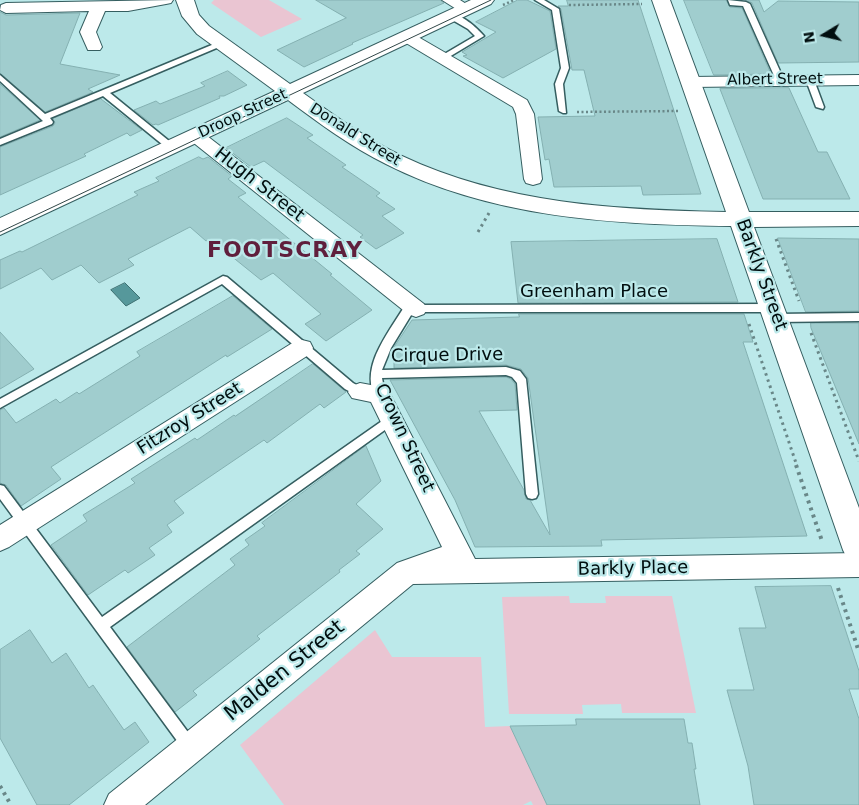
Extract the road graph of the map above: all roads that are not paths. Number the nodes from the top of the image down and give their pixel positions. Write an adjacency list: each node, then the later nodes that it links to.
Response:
1 (166, 0): 7 (street)
2 (485, 0): 9 (street, Droop Street)
3 (539, 0): 22 (lane)
4 (732, 0): 15 (lane)
5 (186, 2): 11 (street, Donald Street); 19 (street, Donald Street)
6 (662, 2): 18 (street, Barkly Street)
7 (99, 6): 8 (street); 12 (street)
8 (6, 8)
9 (455, 8): 10 (street, Droop Street); 13 (lane)
10 (407, 37): 13 (street); 19 (street, Droop Street)
11 (222, 44): 19 (street, Donald Street); 20 (lane)
12 (94, 47)
13 (444, 58): 27 (street)
14 (0, 77): 23 (lane)
15 (780, 80): 16 (street, Albert Street); 18 (street, Albert Street)
16 (810, 80): 17 (street, Albert Street); 21 (lane)
17 (859, 80)
18 (691, 82): 28 (street, Barkly Street)
19 (296, 89): 24 (street, Droop Street); 28 (street, Donald Street)
20 (105, 93): 23 (lane); 26 (lane)
21 (820, 107)
22 (563, 112)
23 (45, 117): 25 (lane)
24 (196, 136): 26 (street, Droop Street); 31 (street, Hugh Street)
25 (0, 142)
26 (172, 147): 30 (street, Droop Street)
27 (533, 179)
28 (740, 218): 29 (street, Donald Street); 32 (street, Barkly Street)
29 (859, 219)
30 (0, 227)
31 (414, 307): 32 (lane, Greenham Place); 35 (lane, Crown Street)
32 (775, 313): 33 (lane, Greenham Place); 42 (street, Barkly Street)
33 (859, 317)
34 (302, 348): 35 (lane); 36 (lane); 40 (street, Fitzroy Street)
35 (372, 387): 37 (street, Crown Street); 39 (lane, Cirque Drive)
36 (0, 404)
37 (392, 419): 43 (street, Crown Street); 45 (lane)
38 (0, 490): 40 (lane)
39 (532, 494)
40 (24, 523): 41 (street, Fitzroy Street); 45 (lane)
41 (0, 539)
42 (859, 550)
43 (463, 562): 44 (street, Barkly Place); 46 (street, Malden Street)
44 (859, 566)
45 (100, 626): 46 (lane)
46 (191, 748): 47 (street, Malden Street)
47 (120, 805)

